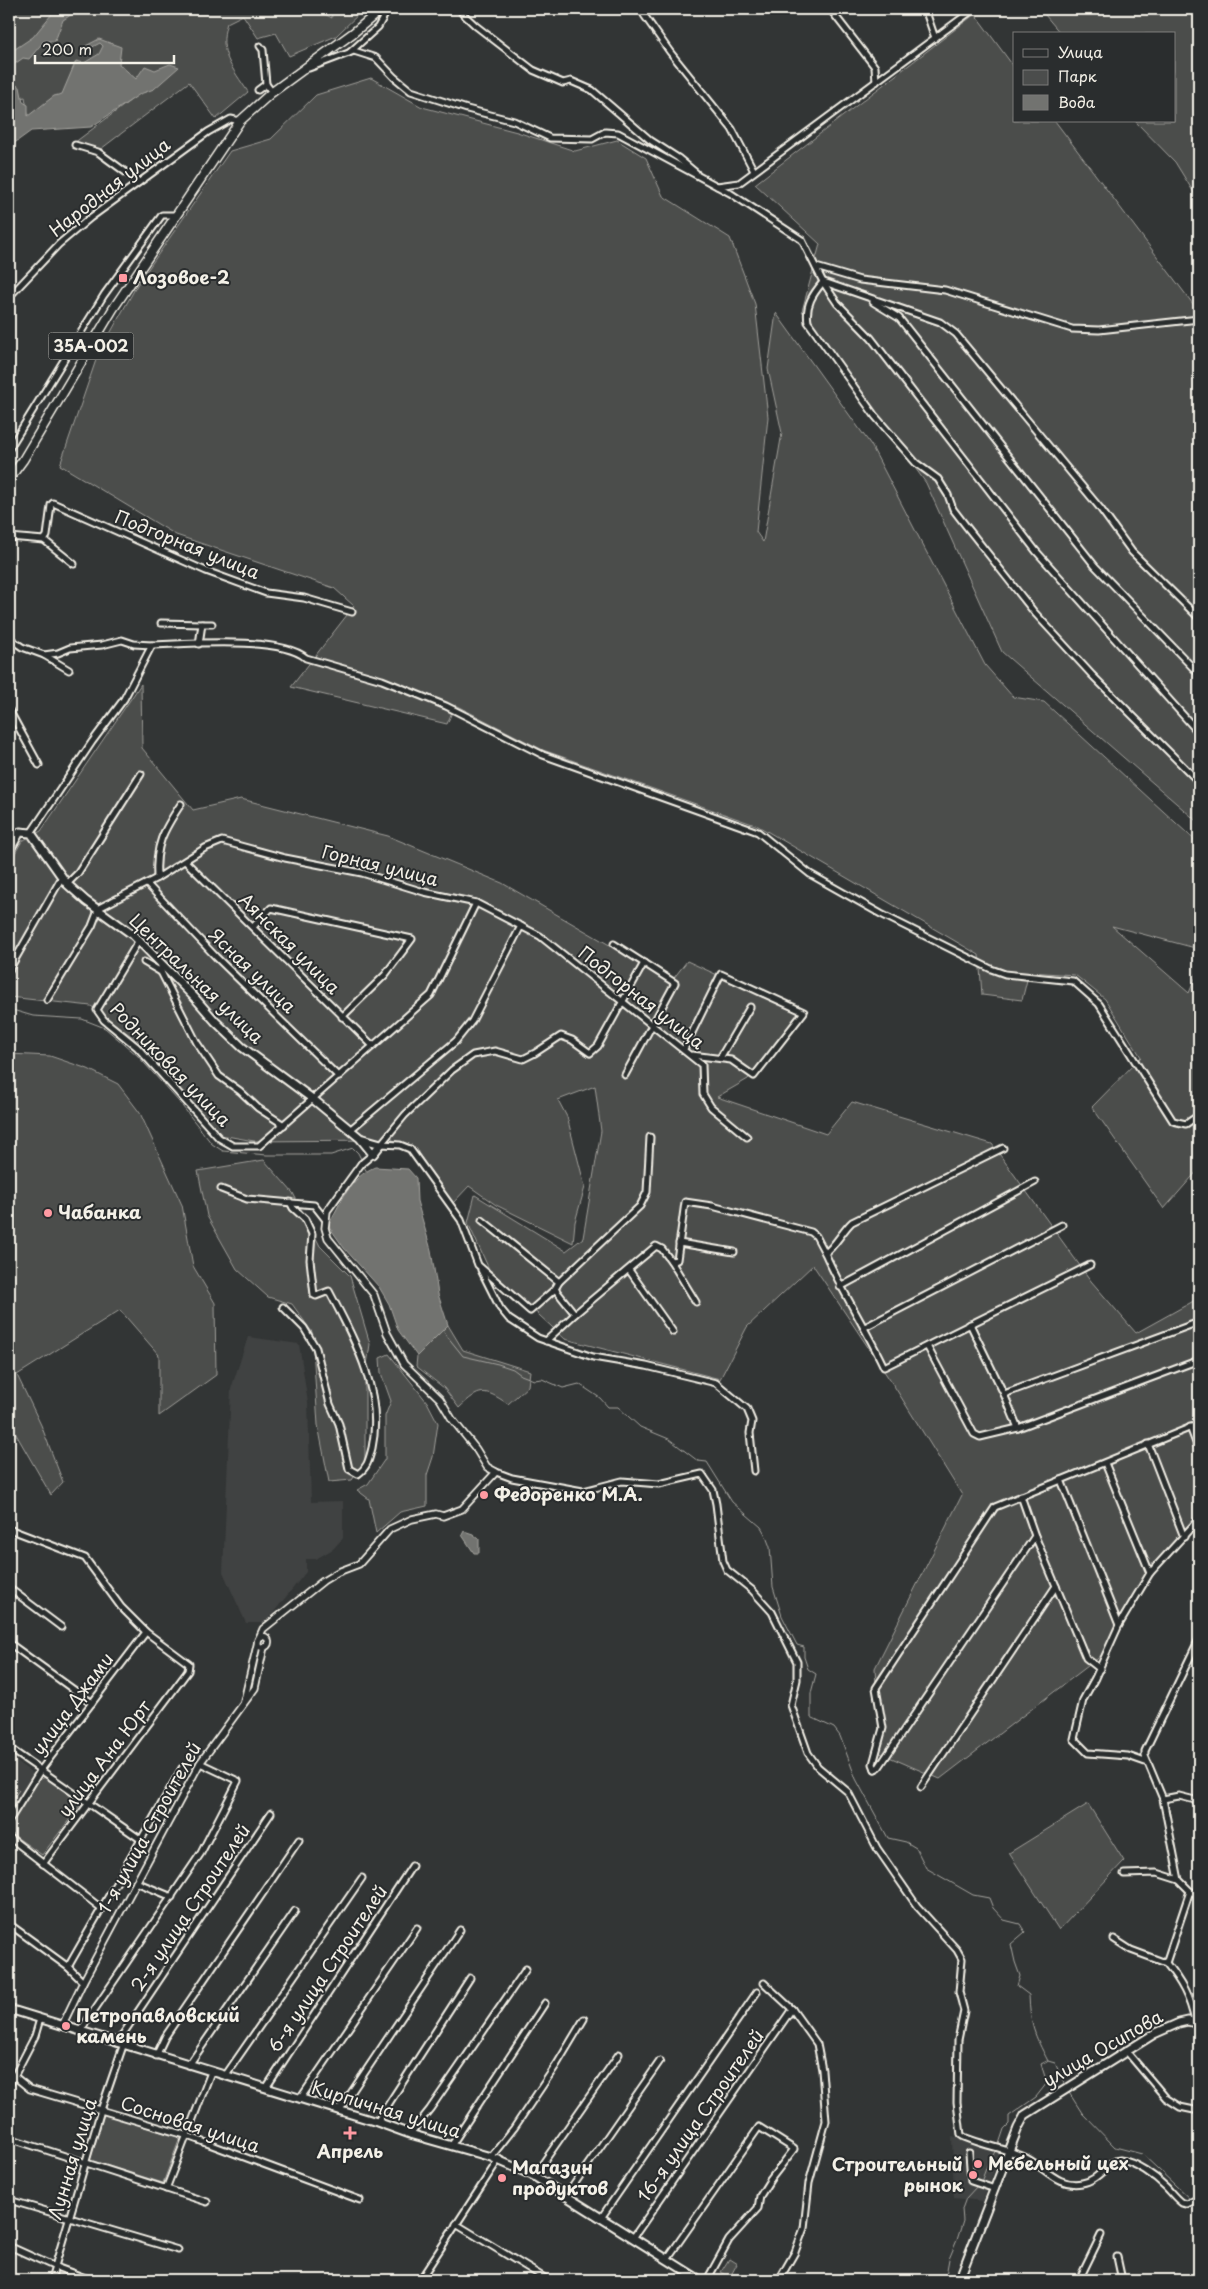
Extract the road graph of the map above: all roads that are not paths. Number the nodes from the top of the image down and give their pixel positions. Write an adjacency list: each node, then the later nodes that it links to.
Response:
1 (383, 9): 9 (street); 10 (main road, 35А-002)
2 (461, 9): 18 (street)
3 (830, 9): 11 (street)
4 (925, 9): 7 (street)
5 (974, 9): 7 (street)
6 (644, 15): 17 (street)
7 (935, 38): 11 (street)
8 (260, 46): 12 (street)
9 (348, 53): 10 (street); 18 (street)
10 (299, 72): 14 (main road, 35А-002)
11 (876, 82): 17 (street)
12 (266, 84): 13 (street); 14 (street)
13 (258, 90)
14 (272, 92): 15 (main road, 35А-002)
15 (240, 121): 19 (street, Народная улица); 21 (main road, 35А-002)
16 (75, 145): 19 (street)
17 (754, 172): 20 (street)
18 (704, 179): 20 (street)
19 (139, 182): 24 (street, Народная улица)
20 (717, 186): 22 (street)
21 (176, 215): 27 (street); 28 (main road, 35А-002)
22 (816, 267): 23 (street); 26 (street)
23 (823, 282): 25 (street); 44 (street); 47 (street)
24 (9, 296)
25 (868, 298): 33 (street); 42 (street)
26 (1199, 319)
27 (9, 449)
28 (9, 479)
29 (9, 537): 30 (street)
30 (44, 540): 31 (street); 32 (street, Подгорная улица)
31 (74, 564)
32 (352, 612)
33 (1199, 618)
34 (161, 623): 35 (street)
35 (202, 624): 36 (street); 38 (street)
36 (212, 624)
37 (9, 638): 40 (street)
38 (199, 644): 39 (street); 82 (street)
39 (152, 645): 40 (street); 50 (street)
40 (44, 655): 41 (street)
41 (69, 670)
42 (1199, 674)
43 (9, 710): 45 (street)
44 (1199, 733)
45 (40, 765)
46 (141, 774): 56 (street)
47 (1199, 782)
48 (181, 804): 55 (street)
49 (20, 832): 50 (main road); 51 (street); 52 (main road)
50 (31, 833): 54 (main road, Центральная улица)
51 (9, 837)
52 (9, 851)
53 (185, 861): 55 (street, Горная улица); 58 (street, Горная улица); 61 (street, Аянская улица)
54 (62, 877): 56 (main road, Центральная улица); 68 (street)
55 (157, 878): 57 (street, Горная улица)
56 (67, 884): 59 (main road, Центральная улица)
57 (147, 884): 59 (street, Горная улица); 80 (street, Ясная улица)
58 (476, 903): 60 (street, Горная улица); 75 (street, Родниковая улица)
59 (99, 908): 62 (main road, Центральная улица); 70 (street)
60 (521, 926): 64 (street, Горная улица); 84 (street)
61 (253, 927): 73 (street, Аянская улица); 73 (street)
62 (139, 940): 66 (main road, Центральная улица); 83 (street, Родниковая улица)
63 (614, 944): 67 (street)
64 (561, 953): 71 (street, Подгорная улица)
65 (144, 962): 69 (street)
66 (161, 963): 69 (street); 81 (main road, Центральная улица)
67 (644, 963): 71 (street); 74 (street)
68 (9, 970)
69 (161, 972): 83 (street)
70 (47, 1000)
71 (623, 1002): 74 (street, Подгорная улица); 88 (street)
72 (750, 1007): 78 (street)
73 (342, 1017): 75 (street, Аянская улица)
74 (653, 1025): 76 (street, Подгорная улица); 79 (street)
75 (373, 1046): 80 (street, Родниковая улица)
76 (684, 1049): 77 (street, Подгорная улица); 78 (street)
77 (691, 1054): 78 (street); 86 (street, Подгорная улица)
78 (720, 1058)
79 (625, 1075)
80 (339, 1077): 81 (street, Родниковая улица)
81 (314, 1100): 83 (street, Родниковая улица); 84 (main road, Центральная улица)
82 (1199, 1115)
83 (284, 1125)
84 (351, 1129): 87 (main road, Центральная улица)
85 (650, 1137): 105 (street)
86 (747, 1137)
87 (360, 1138): 88 (main road, Центральная улица); 90 (main road)
88 (381, 1144): 90 (main road); 102 (street)
89 (1004, 1148): 100 (street)
90 (373, 1154): 91 (street)
91 (361, 1164): 95 (street)
92 (1035, 1182): 106 (street)
93 (221, 1189): 94 (street)
94 (290, 1202): 95 (street); 109 (street)
95 (325, 1219): 125 (street)
96 (482, 1220): 105 (street)
97 (1062, 1225): 113 (street)
98 (679, 1243): 99 (street); 100 (street); 101 (street)
99 (734, 1252)
100 (825, 1253): 106 (street)
101 (671, 1261): 104 (street); 108 (street)
102 (478, 1265): 107 (street); 115 (street)
103 (1090, 1265): 112 (street)
104 (629, 1270): 110 (street); 114 (street)
105 (559, 1282): 107 (street)
106 (840, 1287): 113 (street)
107 (555, 1289): 110 (street)
108 (696, 1302)
109 (283, 1307)
110 (575, 1314): 115 (street)
111 (1199, 1322): 118 (street)
112 (970, 1324): 116 (street); 118 (street)
113 (865, 1327): 116 (street)
114 (673, 1332)
115 (546, 1341): 126 (street)
116 (927, 1346): 121 (street)
117 (1199, 1360): 121 (street)
118 (1004, 1394): 121 (street)
119 (1199, 1424): 120 (street)
120 (1190, 1427): 122 (street); 123 (street)
121 (1018, 1428)
122 (1148, 1444): 124 (street); 134 (street)
123 (1199, 1451)
124 (1104, 1463): 129 (street); 135 (street)
125 (487, 1467): 127 (street); 128 (street)
126 (754, 1471)
127 (499, 1473): 128 (street); 215 (street)
128 (491, 1478): 140 (street)
129 (1061, 1480): 130 (street); 138 (street)
130 (1021, 1496): 133 (street); 133 (street)
131 (1199, 1520): 134 (street)
132 (9, 1529): 141 (street)
133 (1035, 1536): 136 (street)
134 (1184, 1537): 135 (street)
135 (1150, 1574): 138 (street)
136 (1056, 1586): 147 (street); 155 (street)
137 (9, 1588): 139 (street)
138 (1119, 1625): 147 (street)
139 (61, 1627)
140 (263, 1629): 142 (street); 144 (street)
141 (146, 1632): 148 (street, улица Джами); 158 (street, улица Ана Юрт)
142 (268, 1639): 144 (street); 146 (street)
143 (1199, 1639): 152 (street)
144 (258, 1640): 146 (street); 149 (street)
145 (9, 1643): 148 (street)
146 (264, 1647): 149 (street, 1-я улица Строителей)
147 (1100, 1669): 152 (street)
148 (92, 1703): 154 (street, улица Джами)
149 (237, 1714): 151 (street, 1-я улица Строителей)
150 (9, 1748): 154 (street)
151 (200, 1763): 169 (street, 1-я улица Строителей); 172 (street)
152 (1148, 1763): 156 (street)
153 (182, 1768): 162 (street)
154 (40, 1771): 158 (street); 160 (street, улица Джами)
155 (922, 1787)
156 (1163, 1798): 157 (street); 168 (street)
157 (1199, 1801)
158 (90, 1803): 162 (street); 164 (street, улица Ана Юрт)
159 (271, 1813): 194 (street, 2-я улица Строителей)
160 (9, 1821)
161 (9, 1837): 164 (street)
162 (140, 1839): 173 (street)
163 (299, 1840): 197 (street)
164 (43, 1864): 173 (street)
165 (412, 1866): 204 (street, 6-я улица Строителей)
166 (1124, 1874): 168 (street)
167 (362, 1878): 202 (street)
168 (1179, 1880): 170 (street)
169 (136, 1882): 172 (street); 183 (street, 1-я улица Строителей)
170 (1190, 1891): 171 (street); 179 (street)
171 (1199, 1895)
172 (172, 1897): 193 (street)
173 (100, 1908): 180 (street)
174 (295, 1912): 199 (street)
175 (9, 1924): 180 (street)
176 (417, 1928): 205 (street)
177 (460, 1930): 207 (street)
178 (1114, 1939): 179 (street)
179 (1166, 1963): 191 (street)
180 (68, 1967): 183 (street)
181 (526, 1969): 210 (street)
182 (470, 1978): 209 (street)
183 (83, 1982): 192 (street, 1-я улица Строителей)
184 (764, 1983): 188 (street)
185 (757, 1992): 226 (street)
186 (545, 2003): 213 (street)
187 (9, 2009): 189 (main road, Кирпичная улица)
188 (792, 2009): 230 (street, 16-я улица Строителей); 244 (street)
189 (40, 2019): 192 (main road, Кирпичная улица); 201 (street)
190 (584, 2019): 216 (street)
191 (1197, 2023): 195 (main road, улица Осипова)
192 (62, 2026): 193 (main road, Кирпичная улица)
193 (80, 2031): 194 (main road, Кирпичная улица)
194 (120, 2044): 197 (main road, Кирпичная улица); 206 (street, Лунная улица)
195 (1127, 2052): 208 (street); 215 (main road, улица Осипова)
196 (619, 2054): 218 (street)
197 (156, 2056): 199 (main road, Кирпичная улица)
198 (660, 2061): 221 (street)
199 (189, 2065): 200 (main road, Кирпичная улица)
200 (211, 2072): 202 (main road, Кирпичная улица); 211 (street)
201 (12, 2075): 203 (street); 206 (street, Сосновая улица)
202 (226, 2076): 204 (main road, Кирпичная улица)
203 (9, 2086)
204 (266, 2088): 205 (main road, Кирпичная улица)
205 (300, 2099): 207 (main road, Кирпичная улица)
206 (101, 2110): 211 (street, Сосновая улица); 217 (street, Лунная улица)
207 (339, 2111): 209 (main road, Кирпичная улица)
208 (1199, 2111)
209 (377, 2122): 210 (main road, Кирпичная улица)
210 (410, 2134): 213 (main road, Кирпичная улица)
211 (186, 2135): 219 (street); 224 (street, Сосновая улица)
212 (9, 2138): 217 (street)
213 (451, 2146): 216 (main road, Кирпичная улица)
214 (969, 2152): 220 (street)
215 (1009, 2152): 220 (main road); 222 (street)
216 (495, 2158): 218 (main road, Кирпичная улица); 228 (street)
217 (86, 2164): 219 (street); 227 (street, Лунная улица)
218 (534, 2176): 221 (main road, Кирпичная улица)
219 (166, 2189): 225 (street)
220 (995, 2189): 245 (main road)
221 (566, 2196): 226 (main road, Кирпичная улица)
222 (1199, 2198)
223 (9, 2200): 227 (street)
224 (360, 2200)
225 (207, 2202)
226 (600, 2218): 230 (main road, Кирпичная улица)
227 (69, 2219): 232 (street); 235 (street, Лунная улица)
228 (456, 2224): 236 (street); 241 (street)
229 (1101, 2235): 246 (street)
230 (633, 2238): 234 (main road, Кирпичная улица)
231 (9, 2246): 235 (street)
232 (178, 2250)
233 (1117, 2257): 247 (street)
234 (667, 2259): 242 (main road, Кирпичная улица); 243 (street)
235 (53, 2266): 237 (street, Лунная улица); 238 (street)
236 (424, 2275): 239 (street); 240 (street)
237 (50, 2280)
238 (91, 2280)
239 (420, 2280)
240 (432, 2280)
241 (548, 2280)
242 (700, 2280)
243 (706, 2280)
244 (779, 2280)
245 (960, 2280)
246 (1079, 2280)
247 (1122, 2280)

